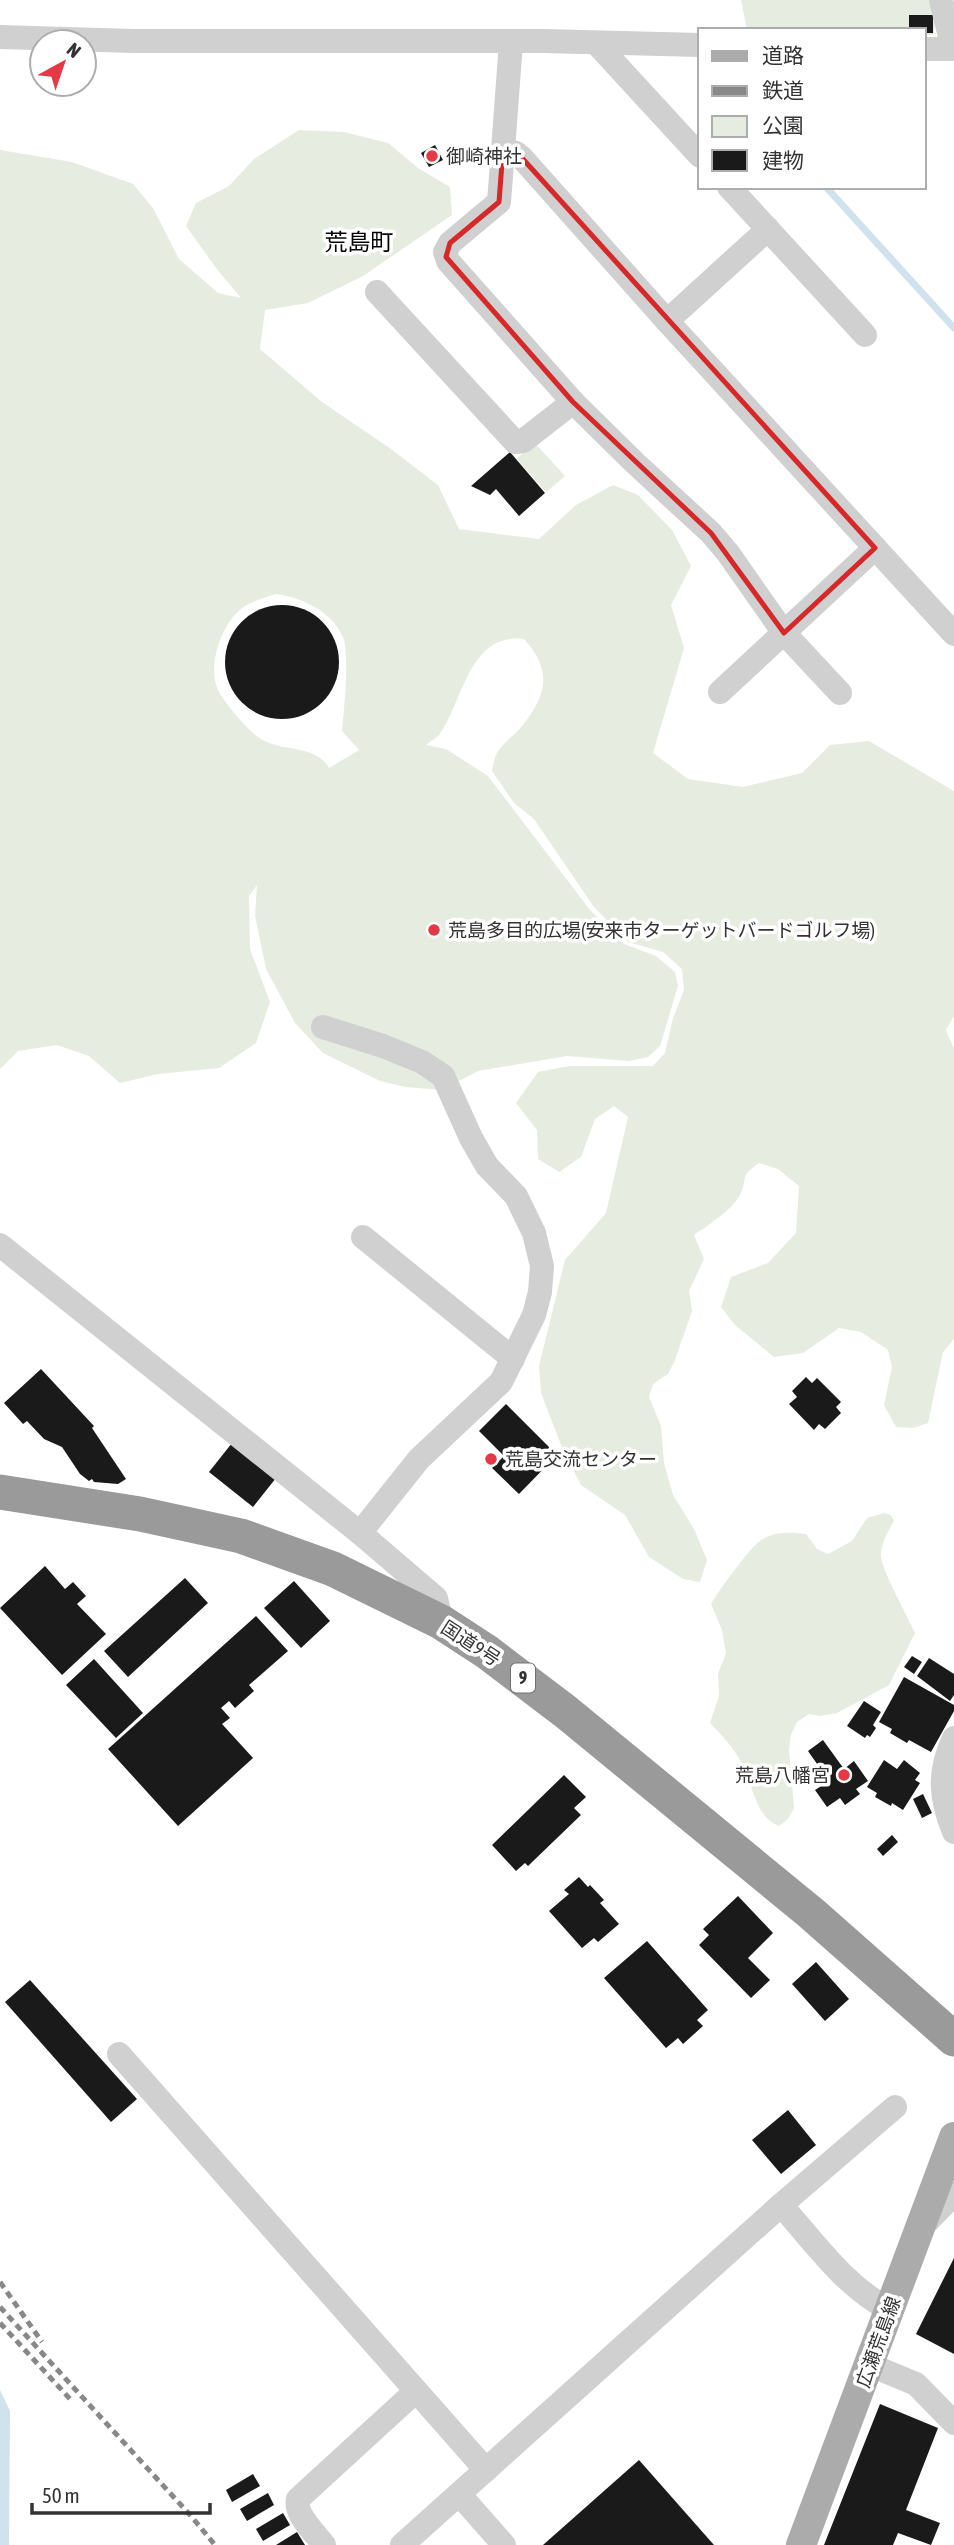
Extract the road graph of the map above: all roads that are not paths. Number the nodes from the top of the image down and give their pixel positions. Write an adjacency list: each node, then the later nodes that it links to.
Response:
1 (941, 0): 7 (street)
2 (0, 37): 3 (street)
3 (511, 41): 4 (street); 8 (street)
4 (597, 44): 5 (street); 9 (street)
5 (698, 45)
6 (926, 49): 7 (street)
7 (954, 49)
8 (503, 150): 13 (street); 15 (street)
9 (698, 154)
10 (731, 189): 11 (street)
11 (768, 229): 13 (street); 14 (street)
12 (377, 292): 15 (street)
13 (667, 321): 16 (street)
14 (865, 335)
15 (573, 402): 17 (street)
16 (876, 548): 17 (street); 18 (street)
17 (784, 633): 19 (street); 20 (street)
18 (954, 634)
19 (720, 692)
20 (840, 693)
21 (323, 1027): 24 (street)
22 (363, 1237): 24 (street)
23 (0, 1245): 26 (street)
24 (513, 1360): 26 (street)
25 (0, 1492): 27 (highway, 国道9号 / 9)
26 (360, 1533): 27 (street)
27 (441, 1622): 30 (highway, 国道9号 / 9)
28 (954, 1738): 29 (street)
29 (954, 1832)
30 (954, 2039)
31 (119, 2054): 39 (street)
32 (895, 2108): 35 (street)
33 (954, 2137): 36 (main road, 広瀬荒島線)
34 (954, 2194): 36 (street)
35 (781, 2205): 37 (street); 41 (street)
36 (919, 2231): 37 (main road, 広瀬荒島線)
37 (890, 2310): 38 (main road, 広瀬荒島線)
38 (870, 2365): 40 (street); 46 (main road, 広瀬荒島線)
39 (416, 2390): 41 (street); 43 (street)
40 (954, 2423)
41 (486, 2470): 42 (street)
42 (459, 2494): 44 (street); 45 (street)
43 (324, 2545)
44 (402, 2545)
45 (504, 2545)
46 (801, 2545)

